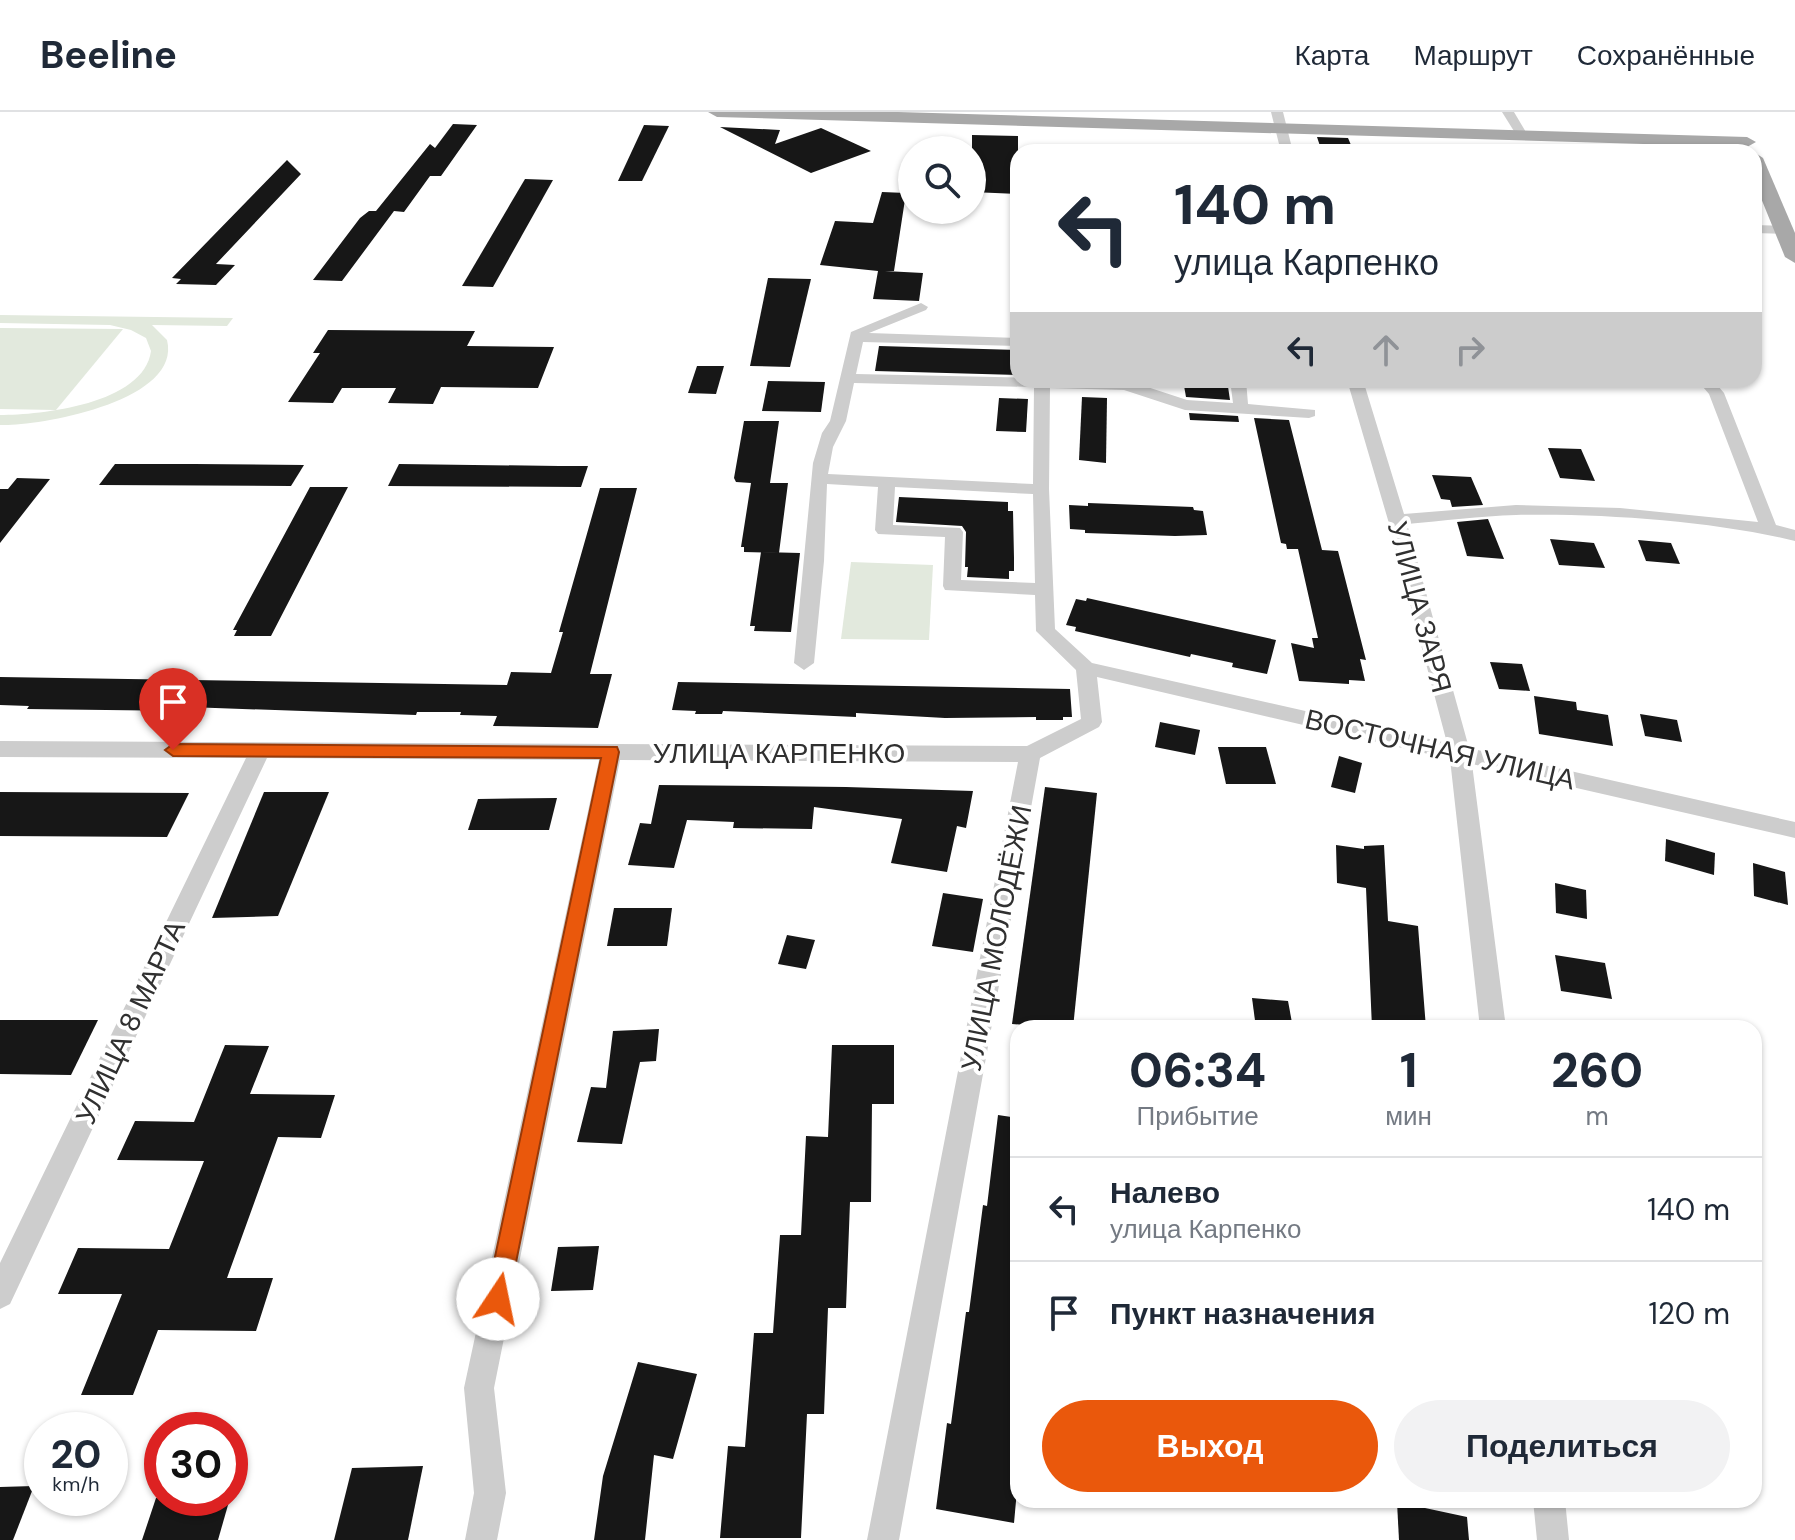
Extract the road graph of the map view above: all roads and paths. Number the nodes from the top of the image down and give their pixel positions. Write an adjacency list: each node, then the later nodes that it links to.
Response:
1 (717, 112): 3 (main road)
2 (1508, 112): 7 (street)
3 (791, 113): 4 (main road)
4 (1036, 116): 5 (main road)
5 (1279, 120): 7 (main road); 8 (street)
6 (1740, 120): 10 (main road)
7 (1521, 134): 9 (main road)
8 (1285, 144)
9 (1656, 144)
10 (1749, 144)
11 (1762, 177): 13 (main road)
12 (1762, 229): 13 (street)
13 (1785, 230): 14 (main road)
14 (1795, 257)
15 (921, 307): 16 (street)
16 (857, 337): 17 (street); 18 (street)
17 (1010, 342)
18 (848, 378): 19 (street); 27 (street)
19 (1010, 383)
20 (1042, 388): 29 (street)
21 (1139, 388): 25 (street)
22 (1239, 388): 25 (street)
23 (1357, 388): 30 (street, УЛИЦА ЗАРЯ)
24 (1712, 388): 31 (street)
25 (1241, 409): 26 (street)
26 (1309, 413)
27 (819, 479): 28 (street); 34 (street)
28 (887, 480): 29 (street); 33 (street)
29 (1041, 489): 33 (street)
30 (1397, 520): 31 (street); 40 (street, УЛИЦА ЗАРЯ)
31 (1769, 528): 32 (street)
32 (1795, 536)
33 (1045, 589): 35 (street)
34 (804, 663)
35 (1086, 668): 39 (street); 40 (street, ВОСТОЧНАЯ УЛИЦА)
36 (0, 749): 37 (street, УЛИЦА КАРПЕНКО)
37 (260, 750): 38 (street, УЛИЦА КАРПЕНКО); 43 (street, УЛИЦА 8 МАРТА)
38 (611, 752): 39 (street, УЛИЦА КАРПЕНКО); 45 (street)
39 (1030, 754): 46 (street, УЛИЦА МОЛОДЁЖИ)
40 (1460, 754): 41 (street, ВОСТОЧНАЯ УЛИЦА); 42 (street, УЛИЦА ЗАРЯ)
41 (1795, 830)
42 (1492, 1020)
43 (0, 1294)
44 (1550, 1508): 47 (street)
45 (481, 1540)
46 (883, 1540)
47 (1553, 1540)

